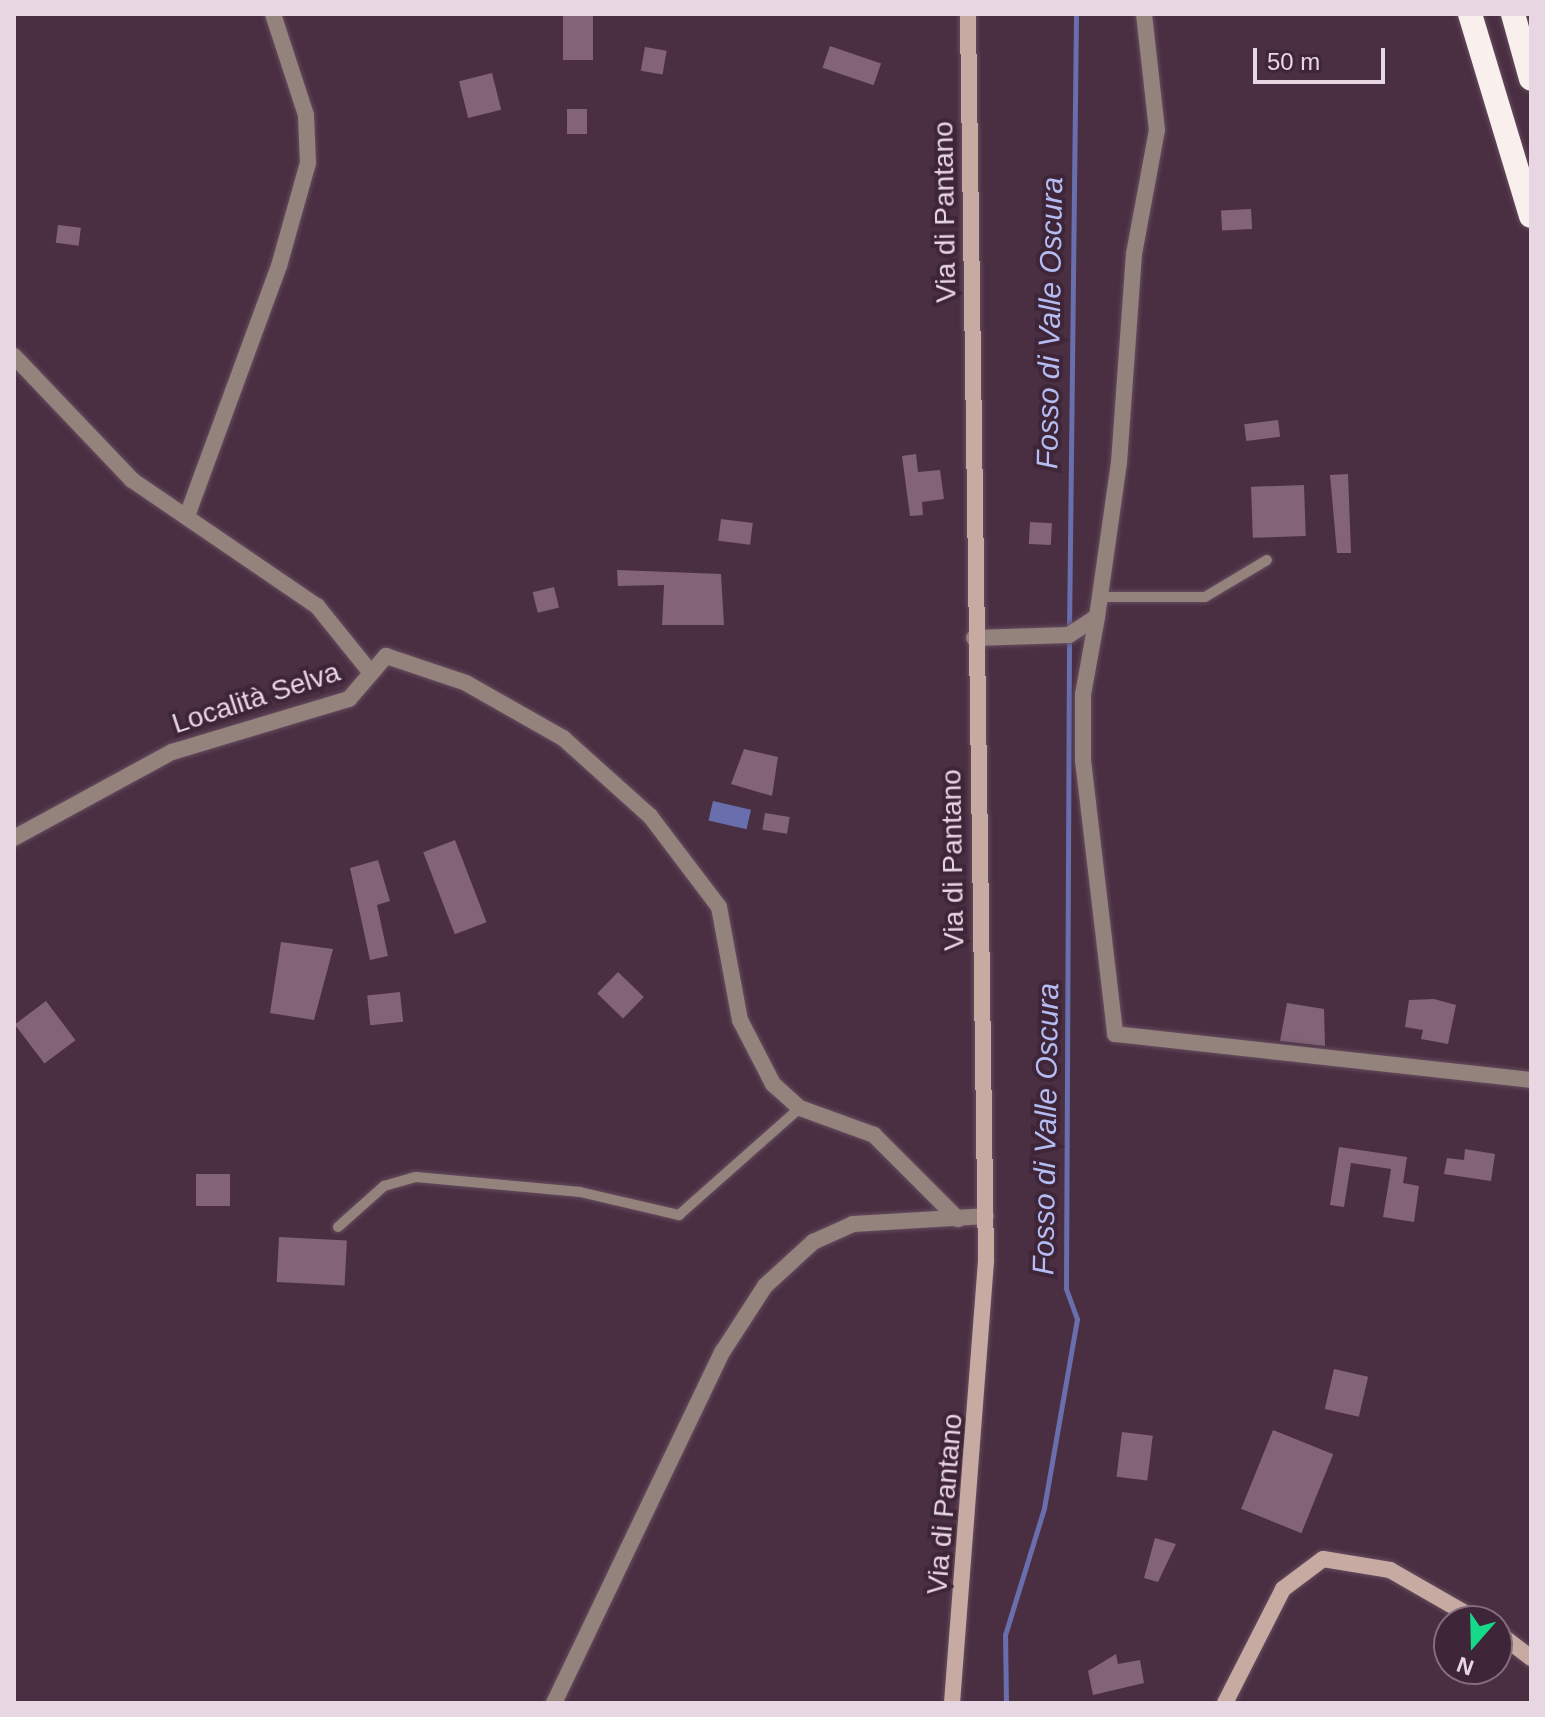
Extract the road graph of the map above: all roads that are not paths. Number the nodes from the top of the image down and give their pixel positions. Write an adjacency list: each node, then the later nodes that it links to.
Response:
1 (273, 14): 9 (street)
2 (968, 14): 13 (street, Via di Pantano)
3 (1144, 14): 11 (street)
4 (1470, 14): 7 (highway)
5 (1513, 14): 6 (highway)
6 (1531, 79)
7 (1531, 216)
8 (14, 356): 9 (street)
9 (187, 516): 14 (street)
10 (1267, 560): 11 (lane)
11 (1101, 597): 12 (street)
12 (1097, 617): 13 (street); 16 (street)
13 (974, 638): 18 (street, Via di Pantano)
14 (371, 673): 15 (street, Località Selva); 17 (street, Località Selva)
15 (14, 838)
16 (1531, 1080)
17 (800, 1108): 19 (street, Località Selva); 20 (lane)
18 (986, 1216): 19 (street); 25 (street, Via di Pantano)
19 (958, 1219): 24 (street)
20 (338, 1227)
21 (1451, 1605): 26 (street)
22 (1513, 1644): 23 (street)
23 (1531, 1658)
24 (554, 1703)
25 (952, 1703)
26 (1225, 1703)

